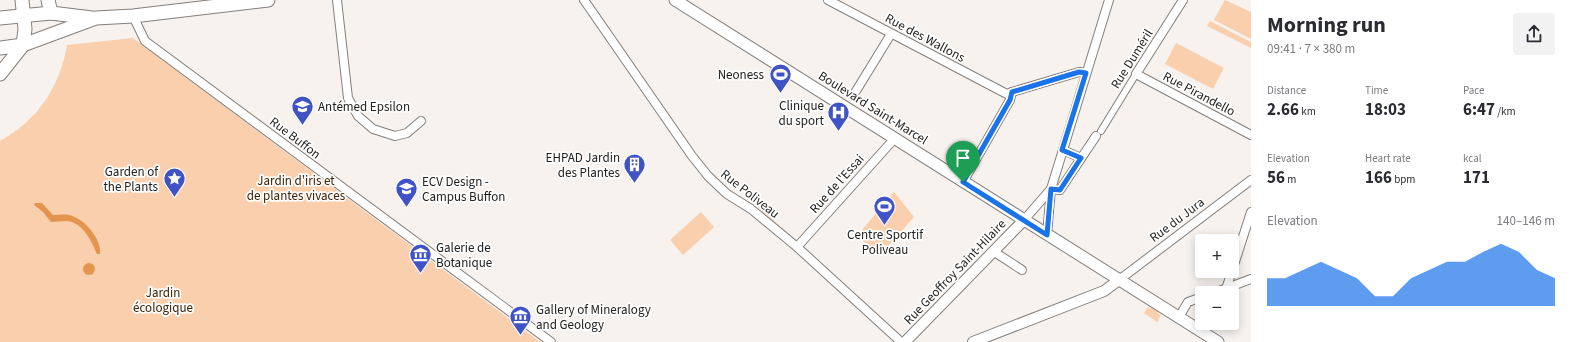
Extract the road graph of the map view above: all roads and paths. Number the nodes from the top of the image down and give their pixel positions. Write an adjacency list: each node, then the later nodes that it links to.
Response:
1 (22, 0): 11 (main road)
2 (48, 0): 10 (main road)
3 (268, 0): 12 (main road)
4 (337, 0): 23 (street)
5 (584, 0): 35 (street, Rue Poliveau)
6 (675, 0): 26 (main road, Boulevard Saint-Marcel)
7 (828, 0): 15 (street, Rue des Wallons)
8 (1109, 0): 18 (street)
9 (1184, 0): 20 (street, Rue Duméril)
10 (52, 13): 11 (main road); 14 (main road)
11 (23, 15): 13 (main road); 16 (main road)
12 (133, 16): 14 (main road); 44 (street, Rue Buffon)
13 (0, 18)
14 (96, 18): 16 (main road)
15 (891, 34): 21 (street); 22 (street, Rue des Wallons)
16 (23, 45): 17 (main road); 19 (main road)
17 (0, 48)
18 (1086, 73): 22 (street); 27 (street)
19 (0, 74)
20 (1136, 74): 24 (street, Rue Duméril); 25 (street, Rue Pirandello)
21 (856, 90)
22 (1012, 92): 30 (street)
23 (421, 121)
24 (1098, 133): 28 (street, Rue Duméril)
25 (1251, 135)
26 (895, 138): 30 (main road, Boulevard Saint-Marcel); 35 (street, Rue de l'Essai)
27 (1062, 150): 28 (street); 31 (street)
28 (1081, 158): 31 (street, Rue Duméril)
29 (1251, 180): 39 (street, Rue du Jura)
30 (963, 182): 33 (main road, Boulevard Saint-Marcel)
31 (1051, 189): 33 (street); 34 (street)
32 (1251, 212): 36 (street)
33 (1024, 220): 34 (main road, Boulevard Saint-Marcel); 37 (street, Rue Geoffroy Saint-Hilaire)
34 (1047, 235): 39 (main road, Boulevard Saint-Marcel)
35 (797, 247): 45 (street, Rue Poliveau)
36 (1239, 249)
37 (993, 252): 38 (street); 46 (street, Rue Geoffroy Saint-Hilaire)
38 (1022, 270)
39 (1119, 280): 43 (main road, Boulevard Saint-Marcel); 47 (street)
40 (1251, 280): 41 (street)
41 (1234, 286)
42 (1195, 300): 43 (street)
43 (1178, 317): 48 (main road, Boulevard Saint-Marcel)
44 (551, 342)
45 (901, 342)
46 (905, 342)
47 (973, 342)
48 (1218, 342)

